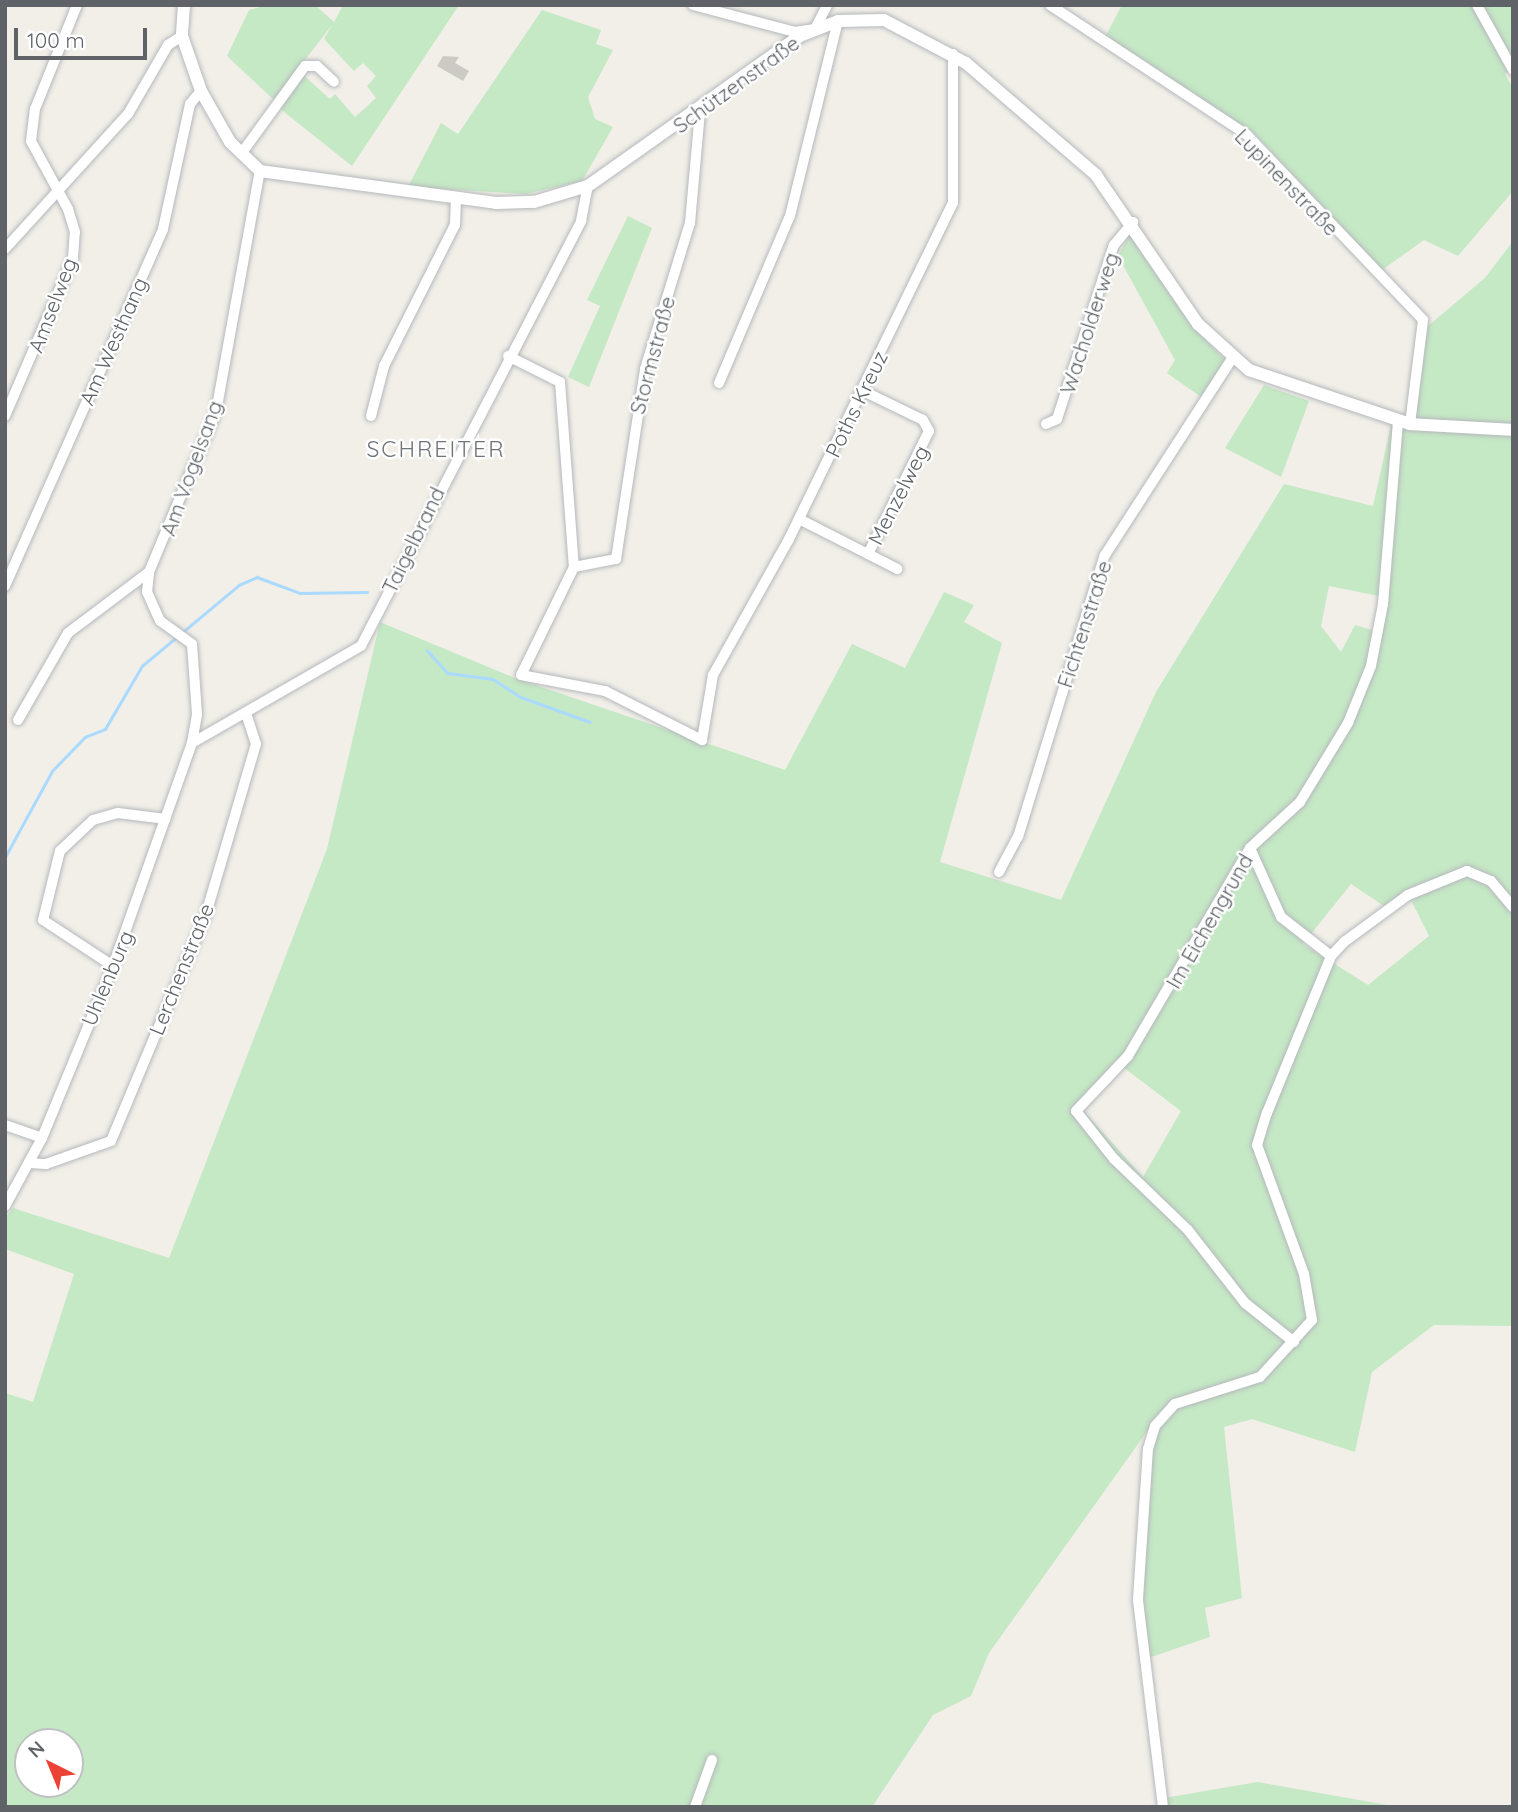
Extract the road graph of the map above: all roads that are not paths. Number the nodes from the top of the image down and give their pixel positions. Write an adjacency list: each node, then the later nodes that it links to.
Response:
1 (77, 5): 18 (street, Amselweg)
2 (184, 5): 9 (street)
3 (692, 5): 8 (street)
4 (827, 5): 8 (street)
5 (1050, 5): 28 (street, Lupinenstraße)
6 (1477, 5): 11 (street)
7 (838, 22): 8 (street, Schützenstraße); 10 (street, Schützenstraße); 24 (street)
8 (815, 29): 14 (street, Schützenstraße)
9 (182, 36): 13 (street); 18 (street)
10 (953, 54): 20 (street, Schützenstraße); 25 (street, Poths Kreuz)
11 (1513, 70)
12 (334, 82): 15 (street)
13 (201, 91): 15 (street); 36 (street, Am Westhang)
14 (700, 110): 17 (street, Schützenstraße); 33 (street, Stormstraße)
15 (240, 154): 16 (street)
16 (260, 171): 19 (street, Schützenstraße); 35 (street, Am Vogelsang)
17 (588, 186): 19 (street, Schützenstraße); 22 (street, Taigelbrand)
18 (58, 193): 21 (street); 26 (street, Amselweg)
19 (456, 200): 27 (street)
20 (1134, 221): 23 (street, Schützenstraße); 29 (street, Wacholderweg)
21 (5, 249)
22 (508, 356): 33 (street); 37 (street, Taigelbrand)
23 (1232, 359): 28 (street, Schützenstraße); 42 (street, Fichtenstraße)
24 (719, 383)
25 (863, 391): 31 (street, Poths Kreuz); 32 (street, Menzelweg)
26 (5, 416)
27 (371, 416)
28 (1404, 422): 30 (street, Schützenstraße); 41 (street, Im Eichengrund)
29 (1046, 424)
30 (1513, 430)
31 (799, 519): 32 (street, Menzelweg); 33 (street, Poths Kreuz)
32 (868, 554): 34 (street, Menzelweg)
33 (574, 566)
34 (897, 569)
35 (149, 572): 38 (street); 39 (street, Am Vogelsang)
36 (5, 586)
37 (246, 713): 39 (street, Taigelbrand); 48 (street, Lerchenstraße)
38 (18, 720)
39 (192, 743): 40 (street, Uhlenburg)
40 (166, 819): 45 (street, Uhlenburg); 45 (street)
41 (1250, 848): 44 (street); 50 (street, Im Eichengrund)
42 (999, 872)
43 (1513, 907): 44 (street)
44 (1331, 956): 50 (street)
45 (113, 966): 47 (street, Uhlenburg)
46 (5, 1125): 47 (street)
47 (43, 1138): 48 (street, Uhlenburg)
48 (30, 1163): 49 (street, Uhlenburg)
49 (5, 1206)
50 (1294, 1342): 53 (street)
51 (712, 1760): 52 (street)
52 (695, 1807)
53 (1163, 1807)

